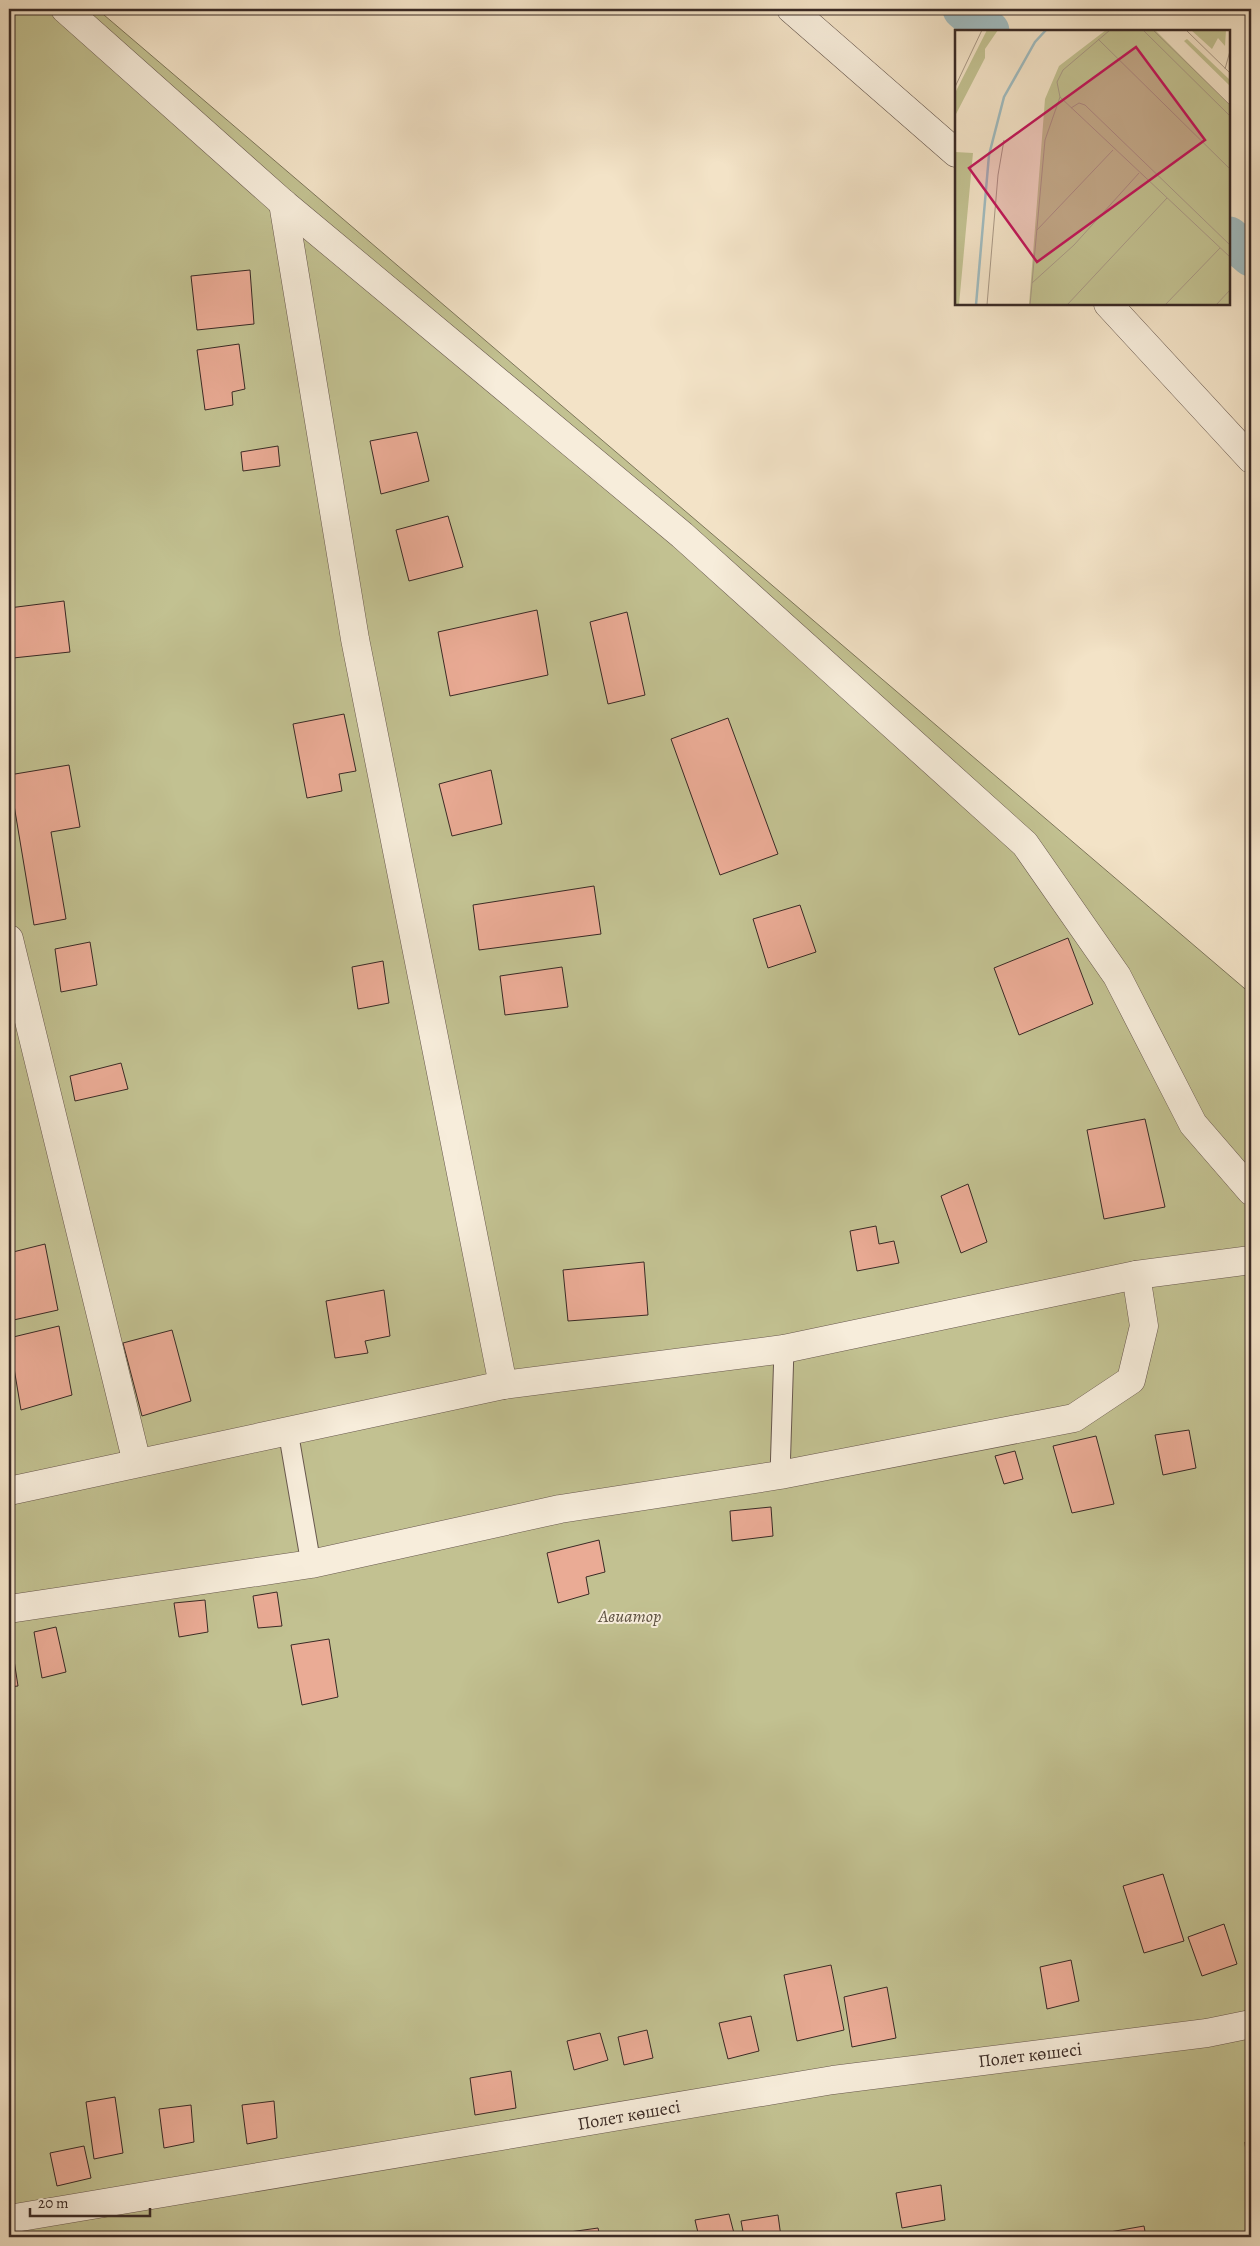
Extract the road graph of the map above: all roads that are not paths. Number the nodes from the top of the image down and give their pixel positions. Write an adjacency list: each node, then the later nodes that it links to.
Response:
1 (65, 9): 4 (street)
2 (791, 9): 3 (street)
3 (955, 152)
4 (284, 203): 8 (street); 12 (street)
5 (1109, 305): 6 (street)
6 (1251, 459)
7 (9, 939): 14 (street)
8 (1251, 1191)
9 (1251, 1260): 10 (street)
10 (1136, 1275): 11 (street); 15 (street)
11 (784, 1349): 12 (street); 15 (lane)
12 (503, 1385): 13 (street)
13 (288, 1431): 14 (street); 17 (lane)
14 (137, 1463): 16 (street)
15 (780, 1475): 17 (street)
16 (9, 1491)
17 (311, 1564): 18 (street)
18 (9, 1609)
19 (1251, 2024): 20 (street, Полет көшесі)
20 (9, 2219)

